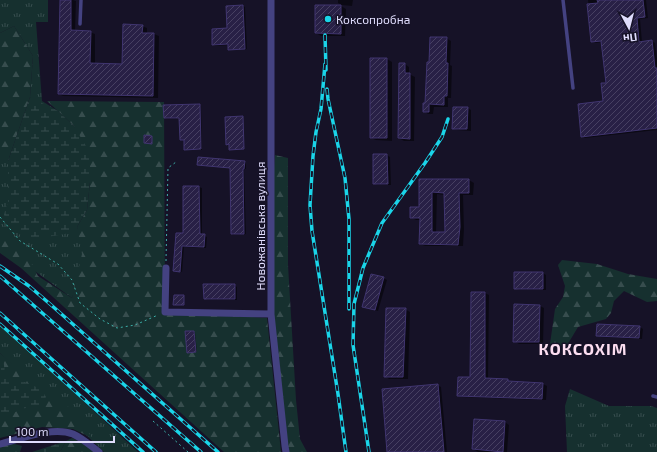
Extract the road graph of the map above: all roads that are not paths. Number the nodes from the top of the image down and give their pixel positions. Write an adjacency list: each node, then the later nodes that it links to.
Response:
1 (81, 0): 4 (lane)
2 (271, 0): 7 (street, Новожанівська вулиця)
3 (564, 0): 5 (lane)
4 (80, 24)
5 (573, 88)
6 (166, 268): 7 (street)
7 (271, 314): 10 (street, Новожанівська вулиця)
8 (0, 444): 9 (street)
9 (99, 452)
10 (286, 452)

